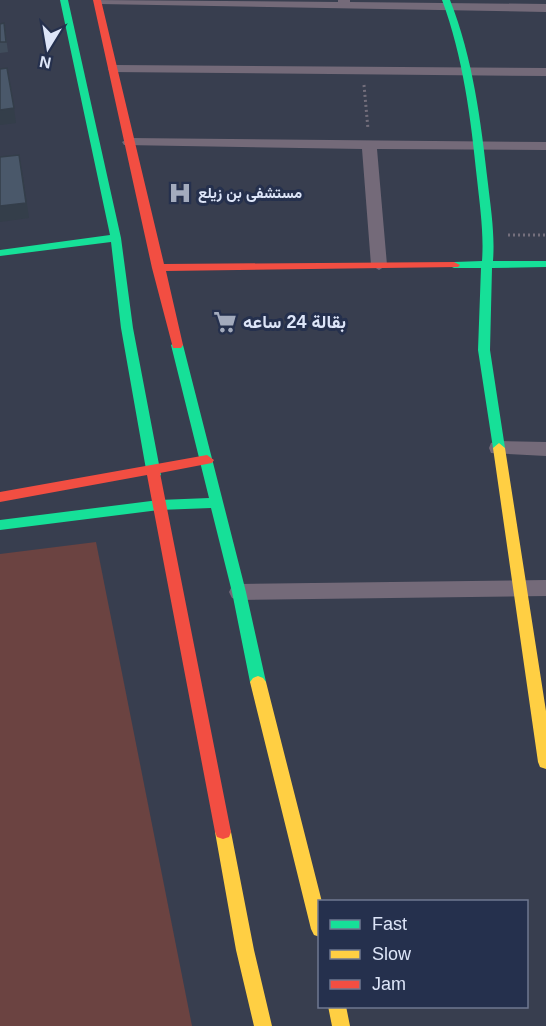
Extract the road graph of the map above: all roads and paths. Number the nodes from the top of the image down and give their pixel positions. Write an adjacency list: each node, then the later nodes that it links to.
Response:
1 (63, 0): 15 (main road)
2 (98, 0): 3 (street); 7 (main road)
3 (250, 2): 4 (street)
4 (344, 3): 5 (street)
5 (447, 3): 6 (street); 9 (main road)
6 (546, 8)
7 (115, 69): 8 (street); 11 (main road)
8 (363, 70): 9 (street); 12 (path)
9 (465, 71): 10 (street); 13 (main road)
10 (546, 72)
11 (129, 142): 12 (street); 23 (main road)
12 (369, 144): 13 (street); 22 (street)
13 (480, 146): 14 (street); 16 (main road)
14 (546, 146)
15 (114, 232): 18 (main road); 19 (main road); 27 (main road)
16 (488, 235): 17 (path); 20 (main road)
17 (546, 235)
18 (0, 241)
19 (0, 253)
20 (488, 264): 21 (main road); 22 (main road); 24 (main road)
21 (546, 264)
22 (379, 265): 23 (main road)
23 (158, 268): 26 (main road)
24 (498, 448): 25 (street); 32 (main road)
25 (546, 449)
26 (207, 460): 27 (main road); 29 (main road)
27 (153, 471): 28 (main road); 30 (main road)
28 (0, 497)
29 (216, 503): 30 (main road); 34 (main road)
30 (159, 506): 31 (main road); 38 (main road)
31 (0, 525)
32 (519, 588): 33 (street); 34 (street); 35 (main road)
33 (546, 588)
34 (239, 592): 36 (main road)
35 (546, 762)
36 (318, 921)
37 (337, 1008): 39 (main road)
38 (263, 1026)
39 (341, 1026)

